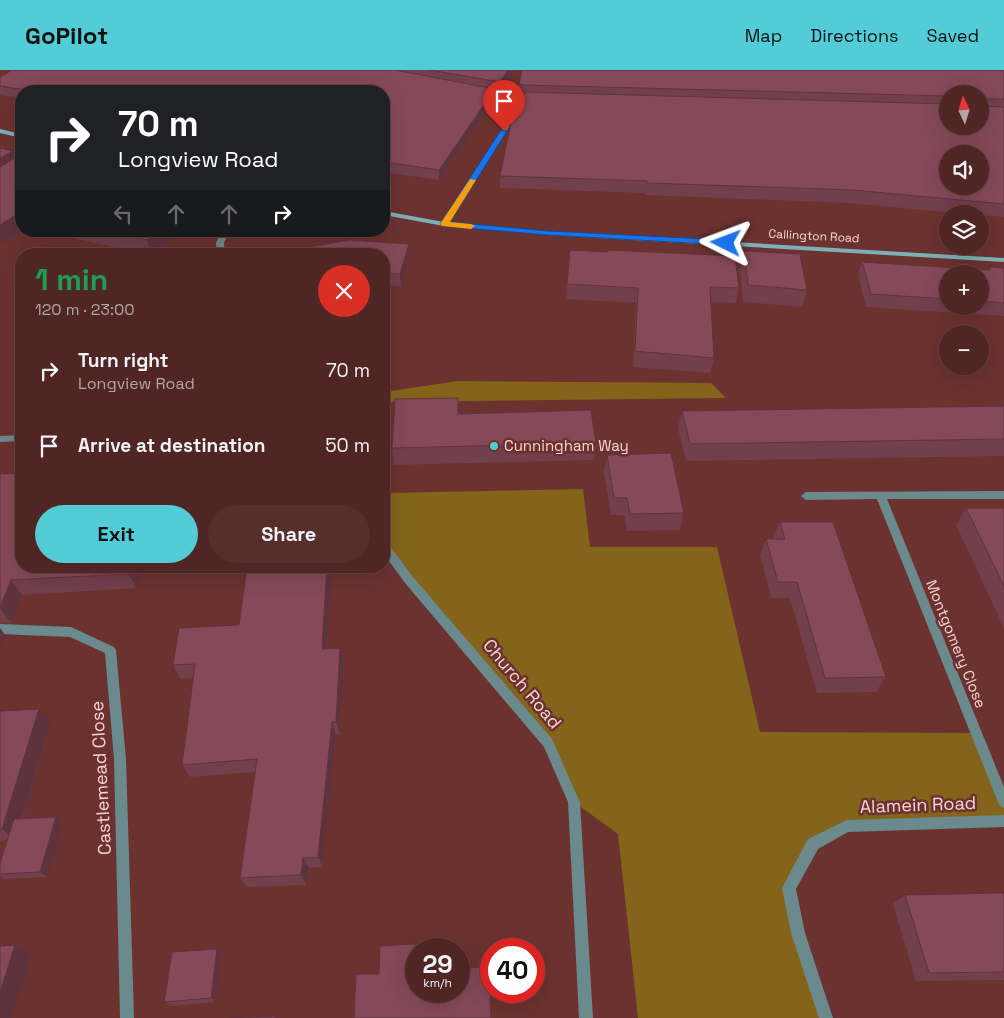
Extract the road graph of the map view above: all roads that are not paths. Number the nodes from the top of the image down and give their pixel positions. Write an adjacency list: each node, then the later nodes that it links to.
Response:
1 (477, 93): 2 (street)
2 (523, 100): 3 (street); 7 (street)
3 (543, 100)
4 (0, 131): 5 (street)
5 (15, 135)
6 (390, 214): 7 (street, Callington Road)
7 (444, 224): 8 (street, Callington Road)
8 (1004, 260)
9 (15, 438): 10 (street)
10 (0, 439)
11 (806, 496): 12 (street)
12 (881, 496): 13 (street); 16 (street, Montgomery Close)
13 (1004, 496)
14 (390, 556): 19 (street, Church Road)
15 (0, 629): 18 (street, Castlemead Close)
16 (1004, 802)
17 (1004, 821): 20 (street, Alamein Road)
18 (127, 1018)
19 (586, 1018)
20 (826, 1018)

